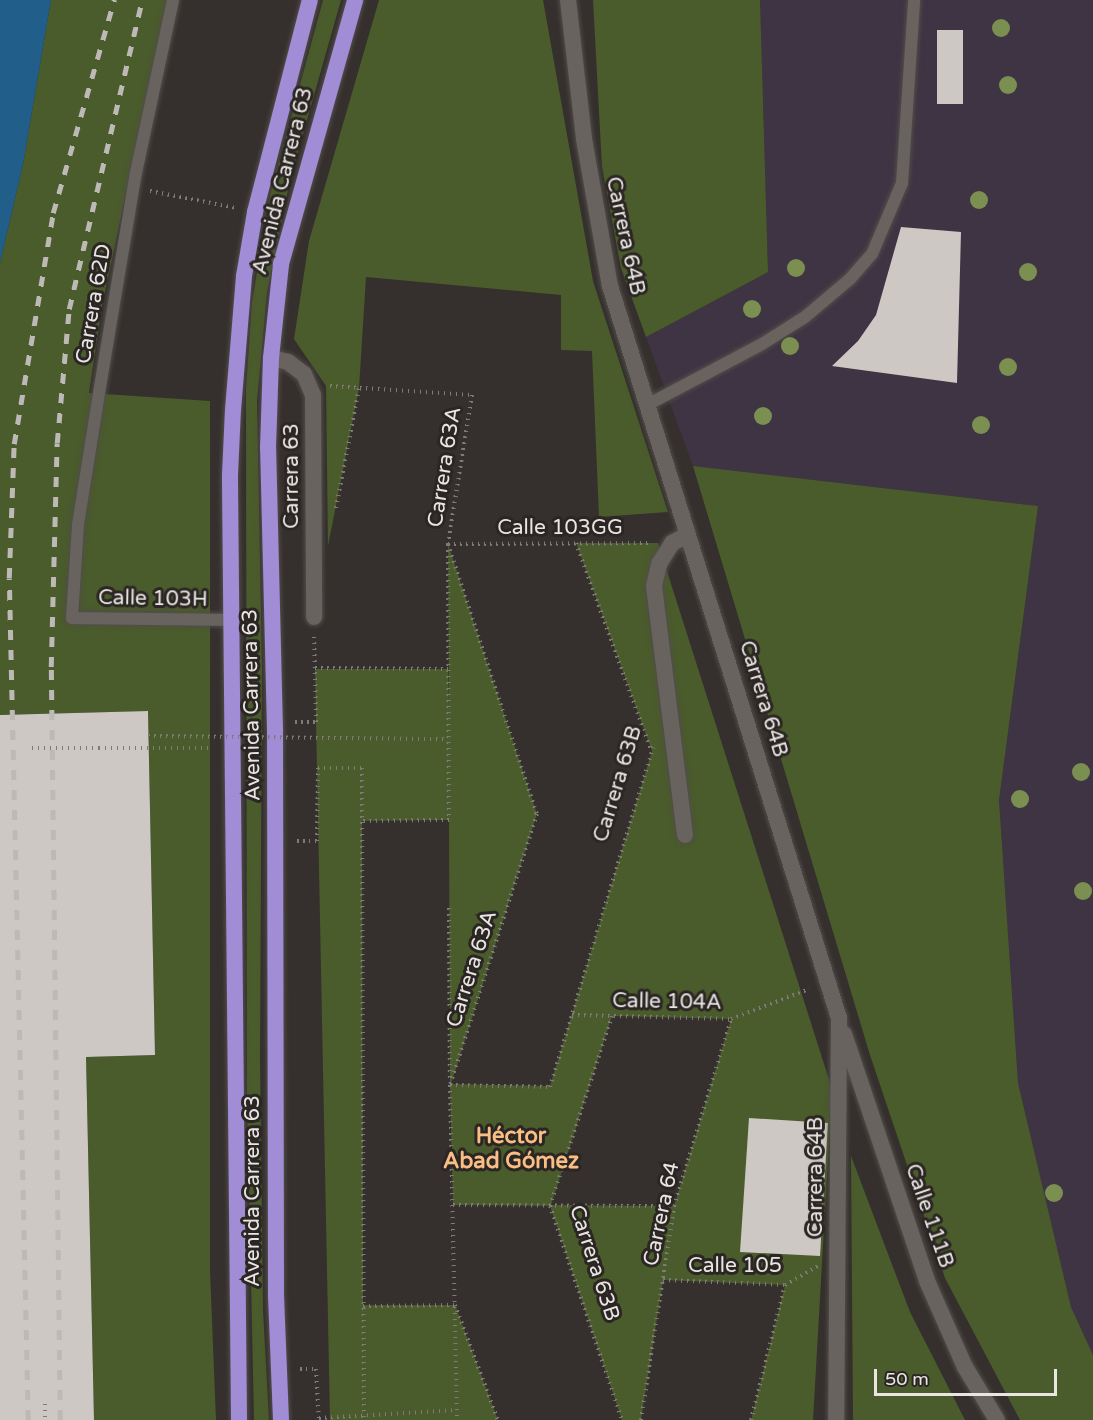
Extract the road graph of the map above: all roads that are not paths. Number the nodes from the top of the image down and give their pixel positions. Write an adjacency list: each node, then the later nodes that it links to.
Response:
1 (174, 0): 10 (lane, Carrera 62D)
2 (310, 0): 11 (highway, Avenida Carrera 63)
3 (355, 0): 6 (highway, Avenida Carrera 63)
4 (568, 0): 7 (main road, Carrera 64B)
5 (914, 0): 7 (lane)
6 (271, 358): 9 (main road, Carrera 63); 15 (highway, Avenida Carrera 63)
7 (647, 405): 8 (main road, Carrera 64B)
8 (688, 535): 12 (main road, Carrera 63B); 13 (main road, Carrera 64B)
9 (314, 617)
10 (72, 618): 11 (lane, Calle 103H)
11 (233, 620): 14 (highway, Avenida Carrera 63)
12 (685, 835)
13 (839, 1018): 16 (main road, Carrera 64B); 17 (main road, Calle 111B)
14 (239, 1420)
15 (281, 1420)
16 (836, 1420)
17 (997, 1420)

